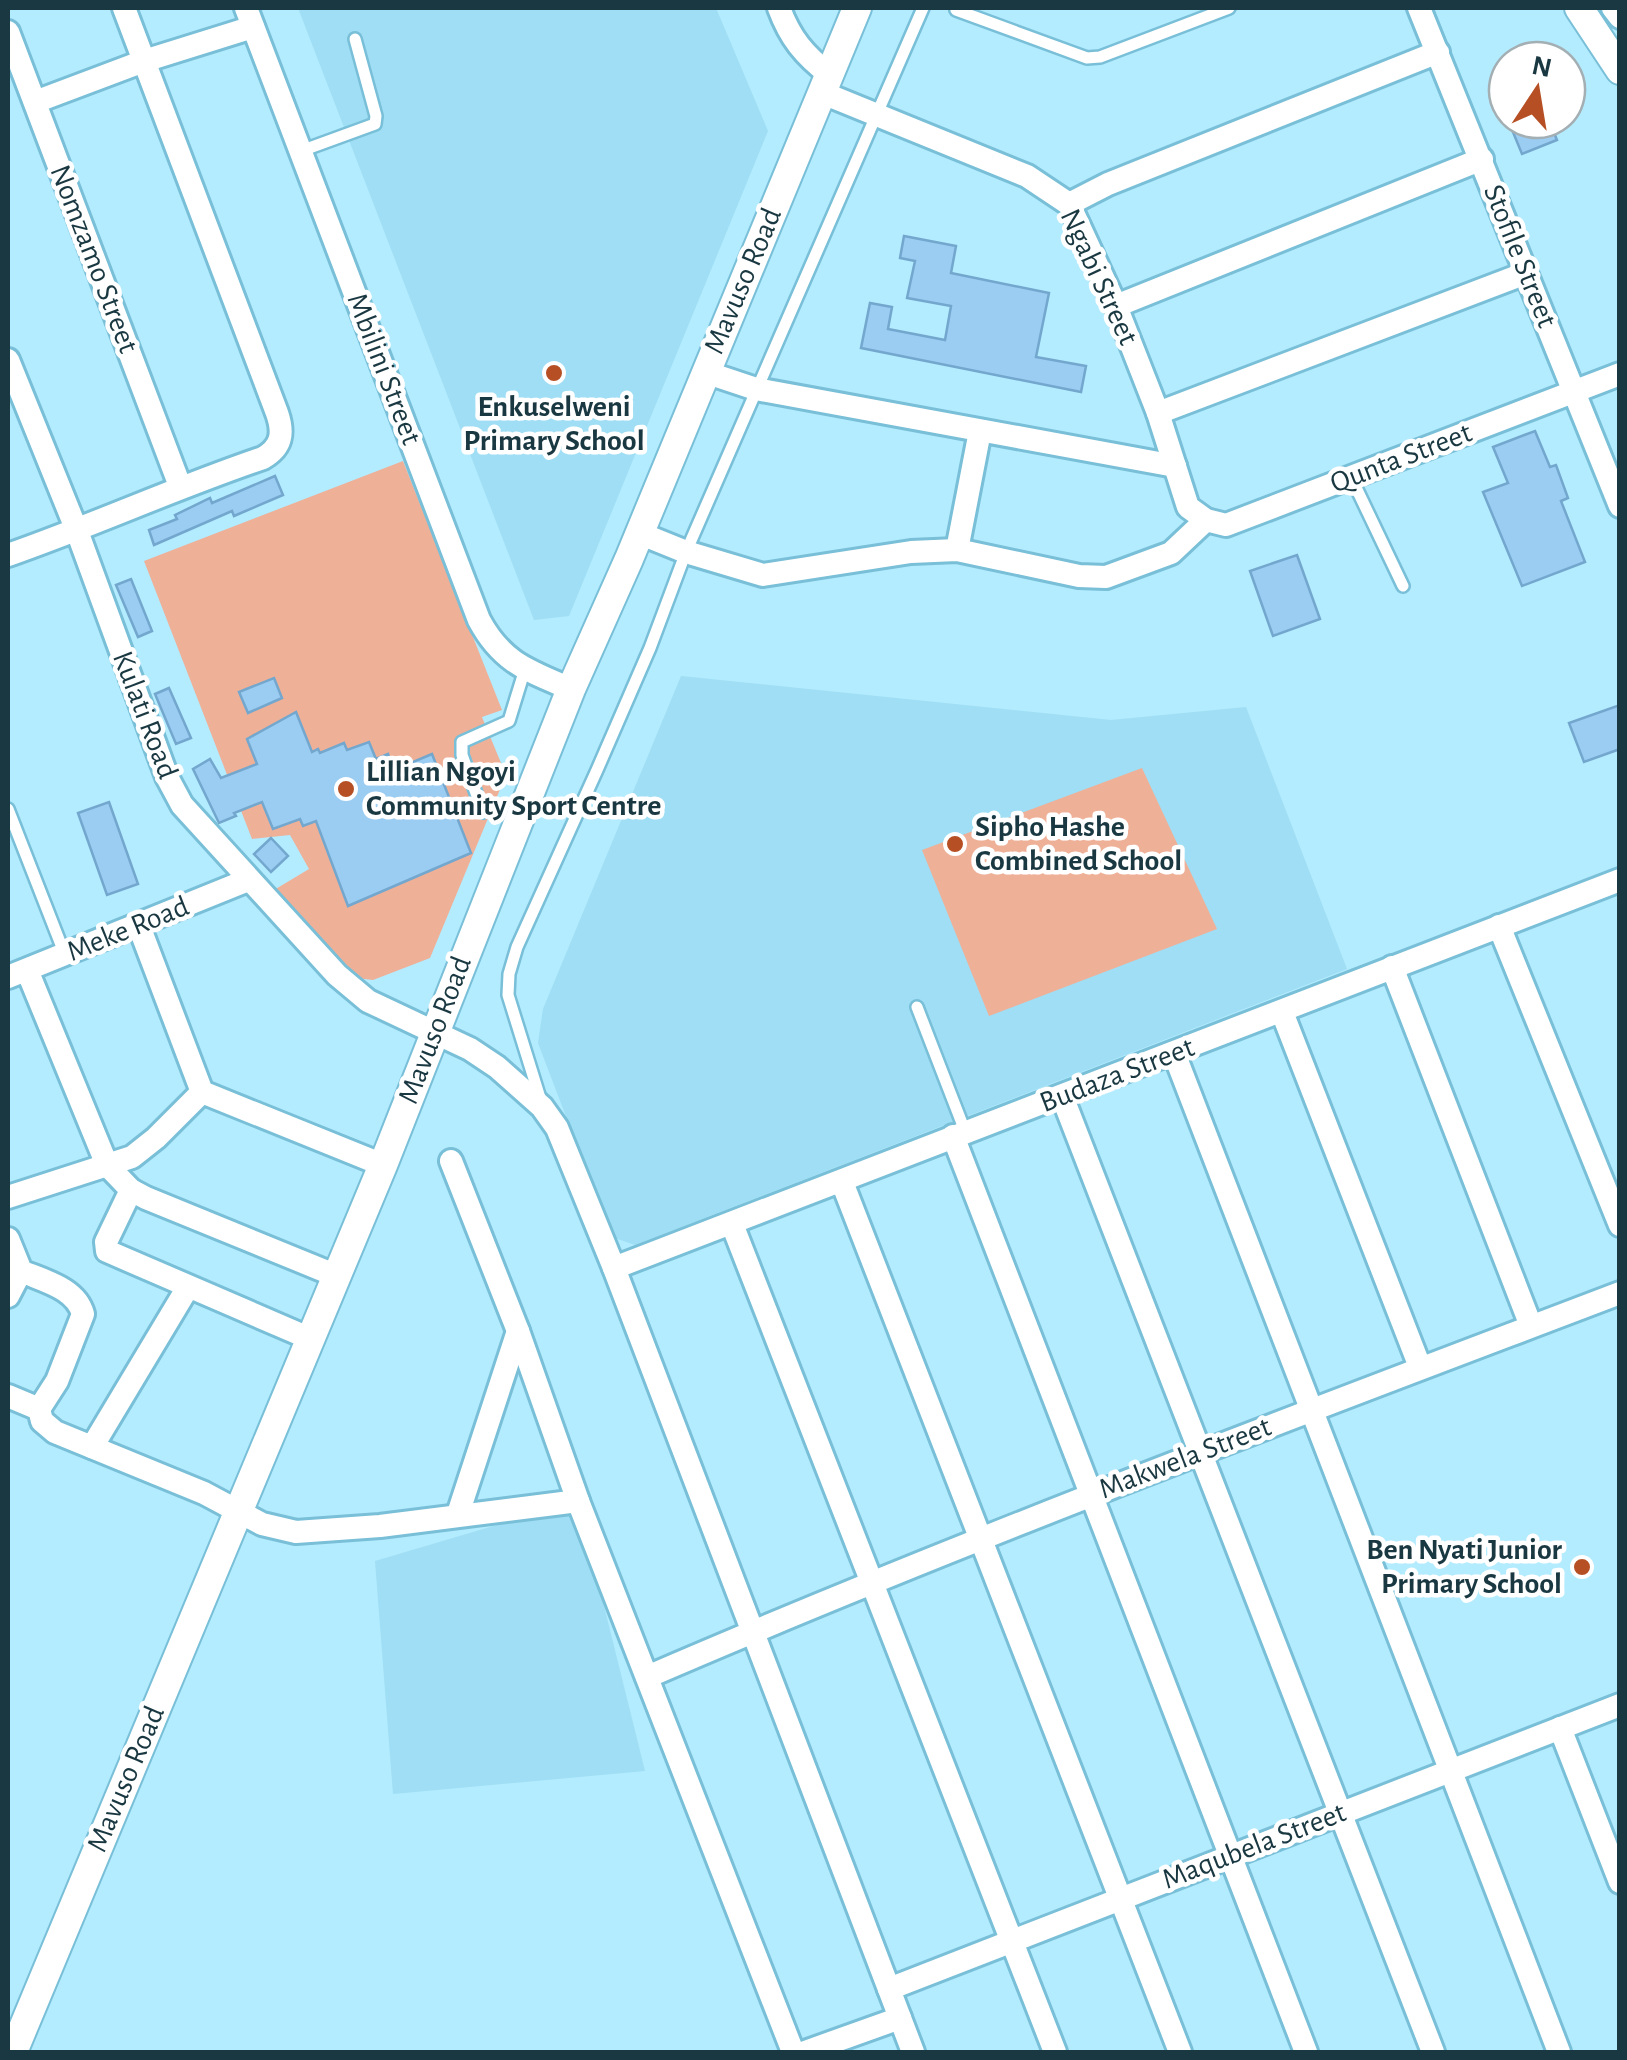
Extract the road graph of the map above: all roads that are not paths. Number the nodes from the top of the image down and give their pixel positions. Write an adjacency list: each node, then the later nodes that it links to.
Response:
1 (124, 8): 15 (street)
2 (779, 8): 17 (street)
3 (857, 8): 17 (street, Mavuso Road)
4 (923, 8): 19 (lane)
5 (1228, 8): 8 (lane)
6 (1579, 8): 16 (street)
7 (1614, 8): 11 (street)
8 (956, 10)
9 (1424, 11): 14 (street, Stofile Street)
10 (250, 17): 15 (street); 20 (street, Mbilini Street)
11 (1620, 17)
12 (8, 32): 18 (street, Nomzamo Street)
13 (355, 39): 20 (lane)
14 (1438, 52): 21 (street, Stofile Street); 22 (street)
15 (144, 60): 18 (street); 34 (street)
16 (1620, 70)
17 (826, 84): 19 (street, Ngabi Street); 26 (street, Mavuso Road)
18 (36, 102): 34 (street, Nomzamo Street)
19 (878, 115): 22 (street, Ngabi Street); 28 (lane)
20 (301, 152): 43 (street, Mbilini Street)
21 (1482, 158): 23 (street, Stofile Street); 24 (street)
22 (1069, 204): 24 (street, Ngabi Street)
23 (1526, 273): 29 (street, Stofile Street); 30 (street)
24 (1116, 306): 30 (street, Ngabi Street)
25 (8, 360): 37 (street, Kulati Road)
26 (705, 372): 28 (street); 38 (street, Mavuso Road)
27 (1620, 374): 29 (street, Qunta Street)
28 (756, 389): 31 (street); 40 (lane)
29 (1575, 392): 33 (street, Qunta Street); 35 (street, Stofile Street)
30 (1158, 413): 32 (street, Ngabi Street)
31 (980, 431): 32 (street); 39 (street)
32 (1174, 466): 36 (street, Ngabi Street)
33 (1351, 477): 36 (street, Qunta Street); 42 (lane)
34 (180, 486): 37 (street)
35 (1620, 506)
36 (1216, 522): 39 (street)
37 (77, 530): 41 (street); 47 (street, Kulati Road)
38 (640, 533): 40 (street); 44 (street, Mavuso Road)
39 (957, 550): 40 (street)
40 (686, 552): 60 (lane)
41 (8, 555)
42 (1403, 586)
43 (525, 669): 44 (street, Mbilini Street); 46 (lane)
44 (571, 689): 56 (street, Mavuso Road)
45 (8, 809): 51 (lane)
46 (483, 812)
47 (248, 880): 49 (street, Meke Road); 56 (street, Kulati Road)
48 (1617, 889): 50 (street, Budaza Street)
49 (140, 926): 51 (street, Meke Road); 58 (street)
50 (1498, 926): 52 (street, Budaza Street); 69 (street)
51 (65, 954): 53 (street, Meke Road)
52 (1392, 967): 55 (street, Budaza Street); 77 (street)
53 (17, 973): 64 (street)
54 (917, 1007): 61 (lane)
55 (1282, 1012): 57 (street, Budaza Street); 80 (street)
56 (433, 1032): 60 (street, Kulati Road); 63 (street, Mavuso Road)
57 (1174, 1053): 59 (street, Budaza Street); 83 (street)
58 (202, 1092): 63 (street); 64 (street)
59 (1062, 1096): 61 (street, Budaza Street); 85 (street)
60 (542, 1107): 71 (street, Kulati Road)
61 (959, 1134): 65 (street, Budaza Street); 86 (street)
62 (451, 1161): 78 (street)
63 (383, 1165): 73 (street, Mavuso Road)
64 (107, 1166): 66 (street); 67 (street)
65 (842, 1182): 68 (street, Budaza Street); 90 (street)
66 (131, 1190): 73 (street); 74 (street)
67 (8, 1197)
68 (732, 1224): 71 (street, Budaza Street); 91 (street)
69 (1620, 1224)
70 (8, 1239): 72 (street)
71 (614, 1268): 92 (street, Kulati Road)
72 (21, 1271): 76 (street); 82 (street)
73 (337, 1276): 79 (street, Mavuso Road)
74 (188, 1287): 79 (street); 84 (street)
75 (1620, 1292): 77 (street, Makwela Street)
76 (8, 1296)
77 (1531, 1326): 80 (street, Makwela Street)
78 (518, 1331): 87 (street); 89 (street)
79 (311, 1340): 88 (street, Mavuso Road)
80 (1420, 1368): 83 (street, Makwela Street)
81 (8, 1396): 82 (street)
82 (39, 1410): 84 (street)
83 (1310, 1411): 85 (street, Makwela Street); 96 (street)
84 (92, 1447): 88 (street)
85 (1202, 1451): 86 (street, Makwela Street); 97 (street)
86 (1092, 1494): 90 (street, Makwela Street); 98 (street)
87 (578, 1501): 89 (street); 93 (street)
88 (237, 1512): 89 (street); 104 (street, Mavuso Road)
89 (458, 1514)
90 (982, 1539): 91 (street, Makwela Street); 100 (street)
91 (871, 1582): 92 (street, Makwela Street); 101 (street)
92 (754, 1631): 93 (street, Makwela Street); 102 (street, Kulati Road)
93 (646, 1677): 105 (street)
94 (1620, 1705): 95 (street, Maqubela Street)
95 (1560, 1728): 96 (street, Maqubela Street); 99 (street)
96 (1450, 1770): 97 (street, Maqubela Street); 112 (street)
97 (1341, 1813): 98 (street, Maqubela Street); 111 (street)
98 (1230, 1856): 100 (street, Maqubela Street); 110 (street)
99 (1620, 1882)
100 (1119, 1898): 101 (street, Maqubela Street); 109 (street)
101 (1012, 1941): 102 (street, Maqubela Street); 108 (street)
102 (888, 1989): 103 (street, Kulati Road)
103 (900, 2018): 106 (street); 107 (street, Kulati Road)
104 (13, 2052)
105 (793, 2052)
106 (805, 2052)
107 (913, 2052)
108 (1055, 2052)
109 (1180, 2052)
110 (1306, 2052)
111 (1433, 2052)
112 (1559, 2052)

